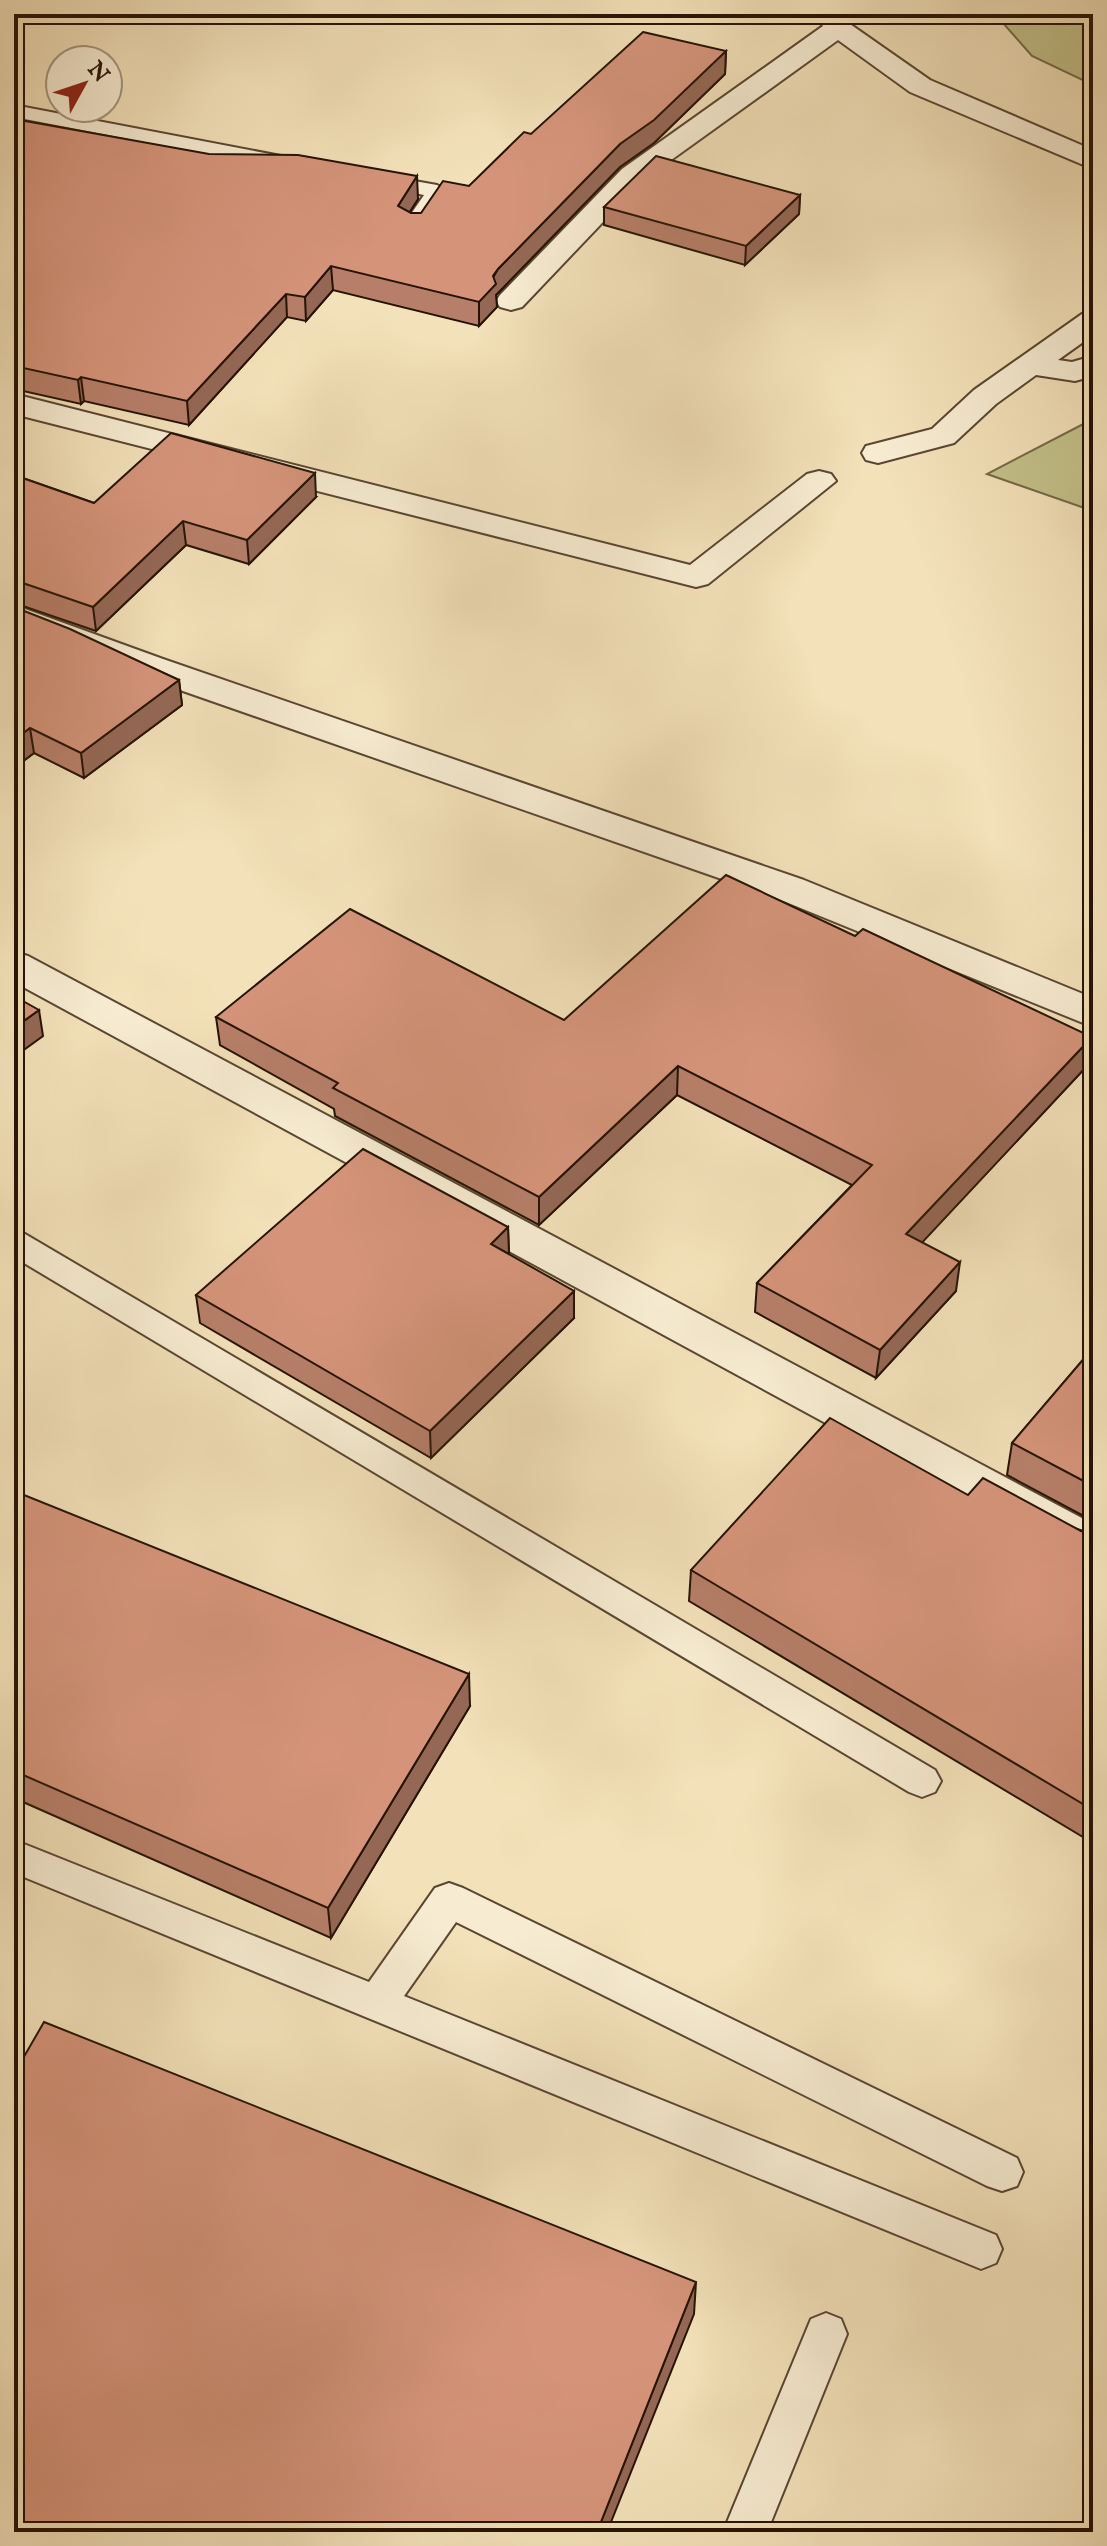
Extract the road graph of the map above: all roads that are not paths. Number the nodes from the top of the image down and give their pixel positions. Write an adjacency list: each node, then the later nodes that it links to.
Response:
1 (832, 21): 3 (street); 7 (street)
2 (14, 111): 4 (lane)
3 (1093, 160)
4 (311, 168)
5 (358, 176): 6 (lane)
6 (413, 228)
7 (511, 301)
8 (1093, 321): 9 (street)
9 (1031, 365): 10 (street); 12 (street)
10 (1093, 365)
11 (14, 404): 13 (street)
12 (878, 453)
13 (819, 481)
14 (14, 615): 16 (street)
15 (14, 965): 18 (street)
16 (1093, 1013)
17 (14, 1242): 19 (lane)
18 (1093, 1546)
19 (922, 1781)
20 (14, 1856): 21 (lane)
21 (377, 2003): 22 (lane); 23 (lane)
22 (1002, 2172)
23 (981, 2249)
24 (826, 2334): 25 (lane)
25 (745, 2532)

